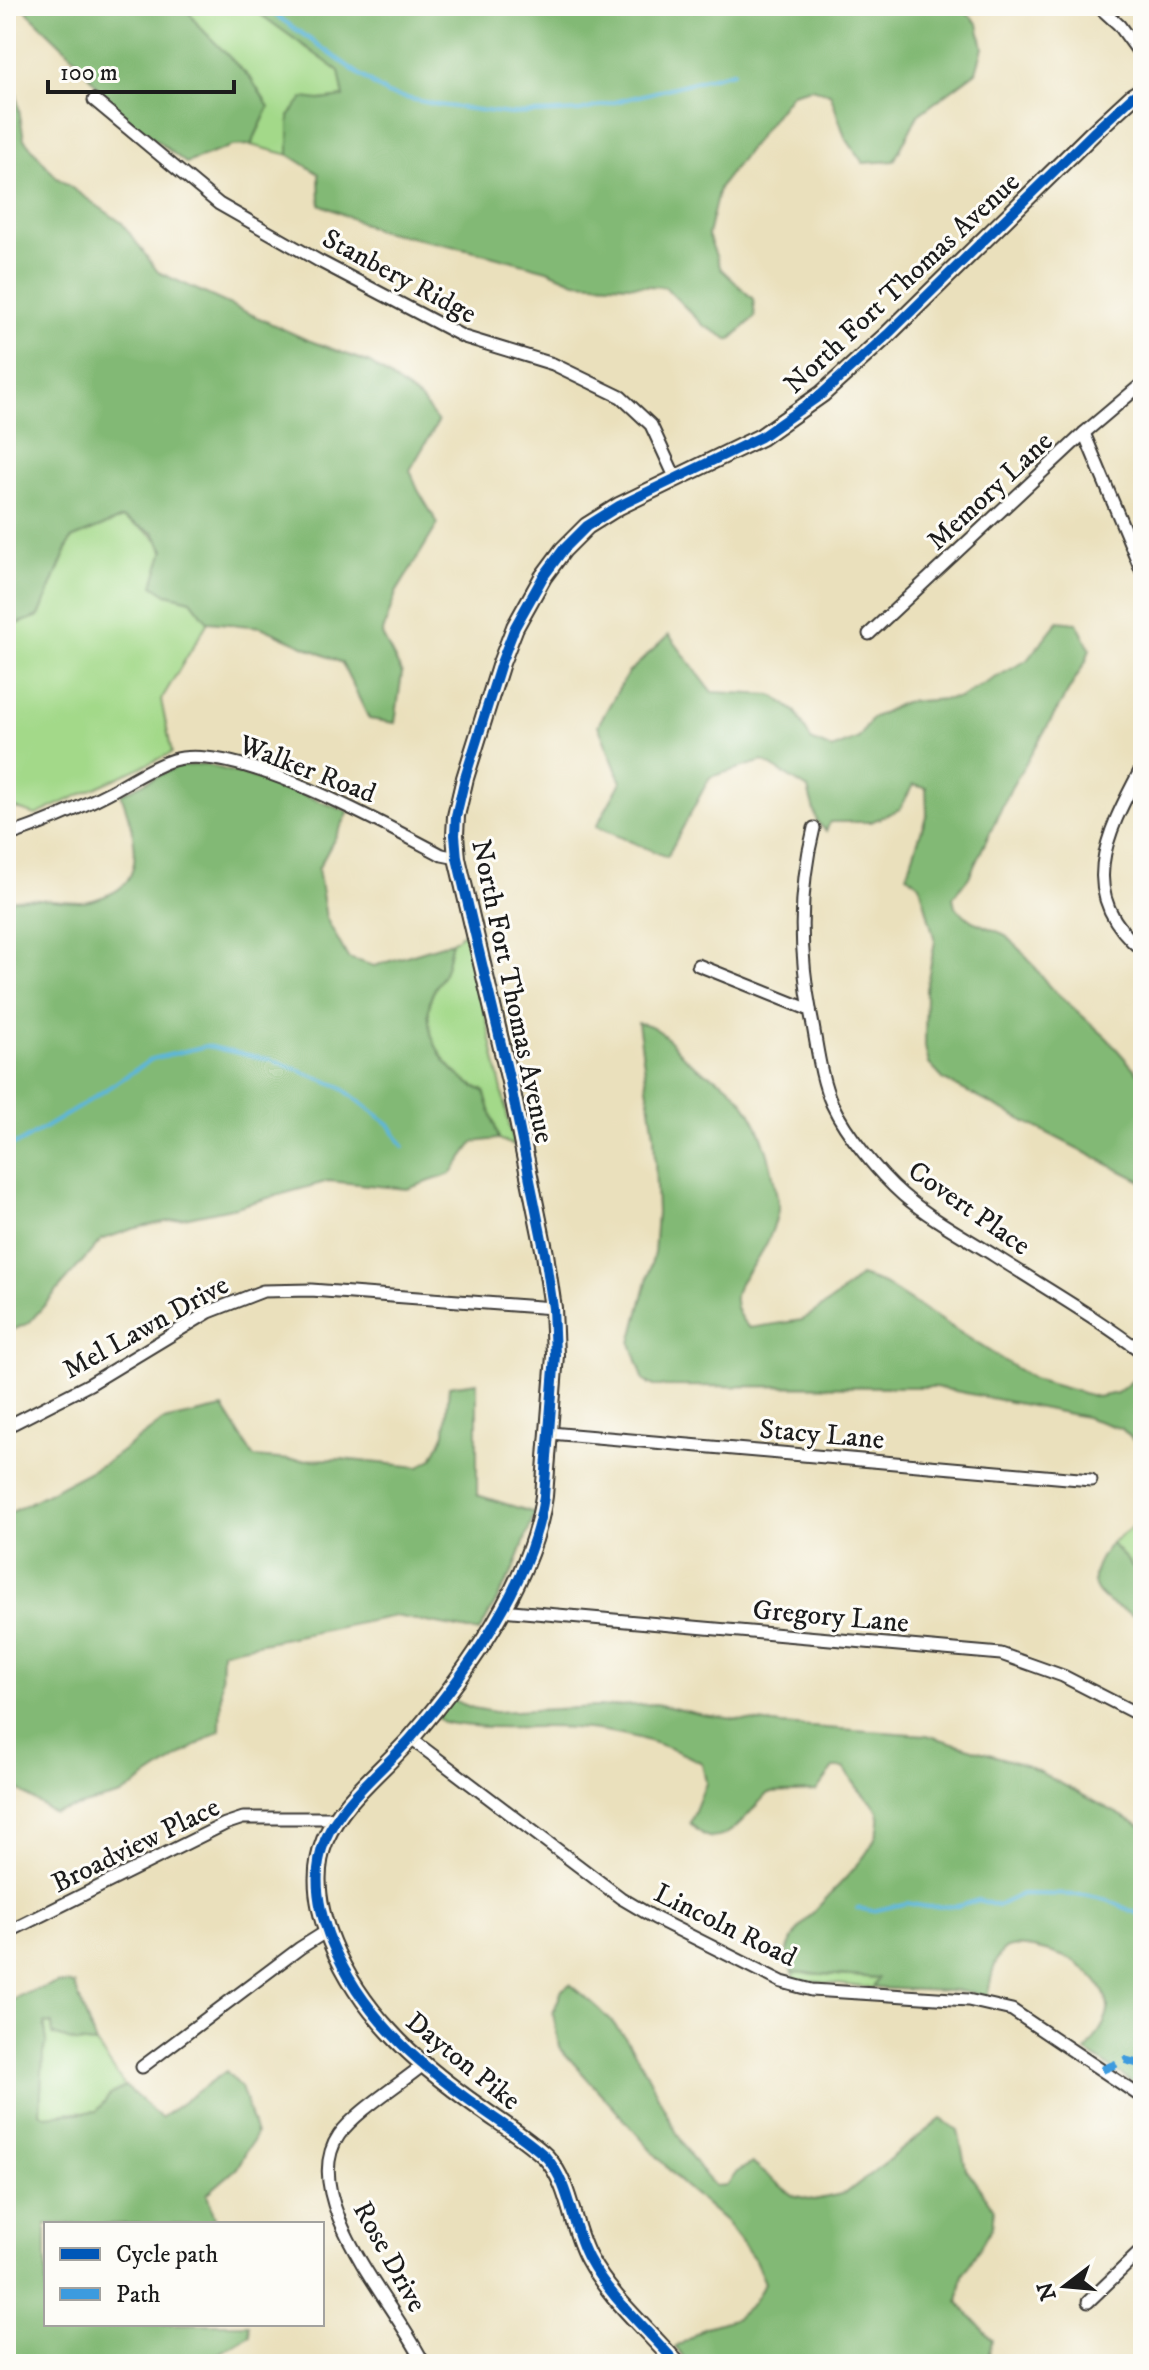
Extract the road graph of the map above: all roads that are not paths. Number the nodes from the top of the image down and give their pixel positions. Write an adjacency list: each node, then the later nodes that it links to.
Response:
1 (1098, 6): 2 (street)
2 (1143, 58)
3 (1143, 90): 7 (street, North Fort Thomas Avenue)
4 (94, 100): 7 (street, Stanbery Ridge)
5 (1143, 383): 6 (street, Memory Lane)
6 (1084, 433): 8 (street); 9 (street, Memory Lane)
7 (676, 479): 13 (street, North Fort Thomas Avenue)
8 (1143, 574)
9 (869, 634)
10 (1143, 765): 14 (street)
11 (814, 828): 16 (street, Covert Place)
12 (6, 836): 13 (street, Walker Road)
13 (457, 858): 17 (street, North Fort Thomas Avenue)
14 (1143, 951)
15 (698, 965): 16 (street)
16 (810, 1010): 18 (street, Covert Place)
17 (553, 1308): 19 (street, Mel Lawn Drive); 20 (street, North Fort Thomas Avenue)
18 (1143, 1353)
19 (6, 1427)
20 (550, 1433): 21 (street, Stacy Lane); 22 (street, North Fort Thomas Avenue)
21 (1091, 1480)
22 (501, 1610): 23 (street, Gregory Lane); 24 (street, North Fort Thomas Avenue)
23 (1143, 1717)
24 (410, 1738): 25 (street, Dayton Pike); 30 (street, Lincoln Road)
25 (338, 1818): 26 (street, Dayton Pike); 27 (street, Broadview Place)
26 (327, 1931): 28 (street, Dayton Pike); 29 (street)
27 (6, 1933)
28 (423, 2065): 33 (street, Rose Drive); 34 (street, Dayton Pike)
29 (142, 2067)
30 (1143, 2098)
31 (1143, 2249): 32 (street)
32 (1088, 2302)
33 (424, 2364)
34 (677, 2364)

